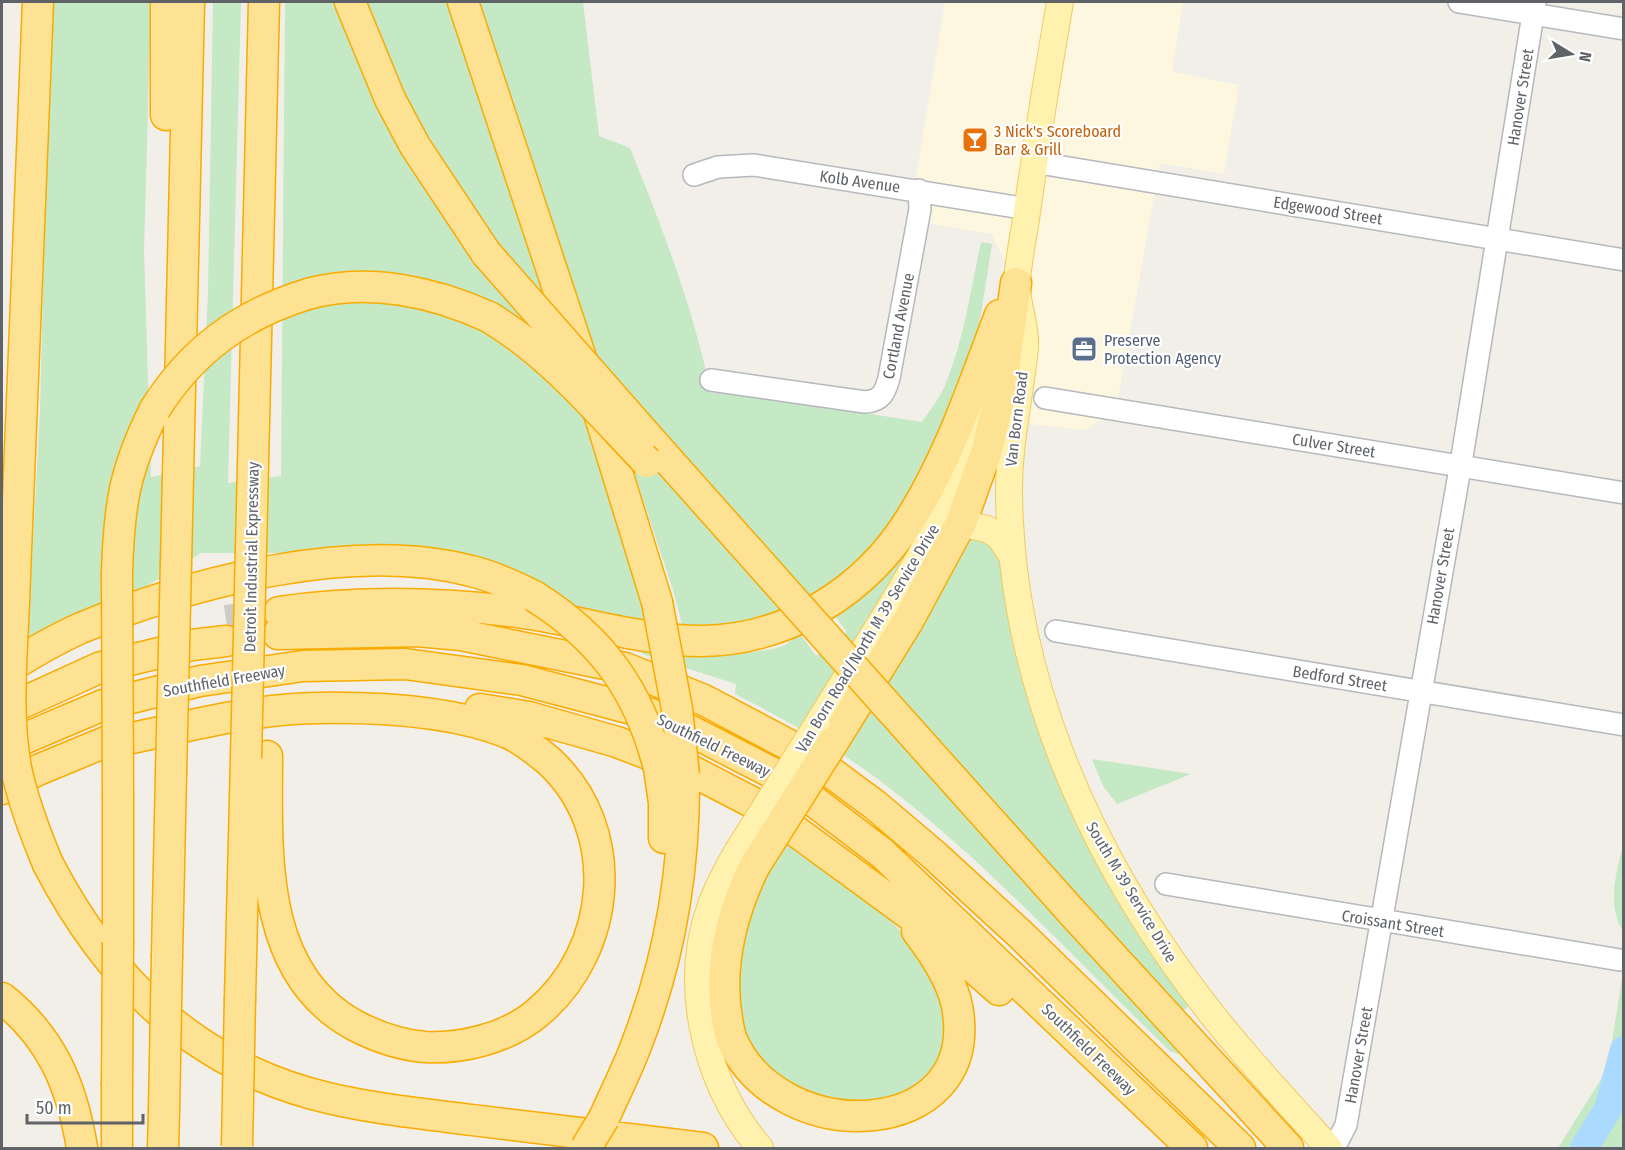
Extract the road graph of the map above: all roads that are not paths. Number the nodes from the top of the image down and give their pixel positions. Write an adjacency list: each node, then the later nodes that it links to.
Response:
1 (38, 2): 50 (highway, bridge)
2 (166, 2): 19 (highway)
3 (189, 2): 19 (highway)
4 (264, 2): 27 (highway, Detroit Industrial Expressway, bridge)
5 (350, 2): 26 (highway, bridge)
6 (463, 2): 36 (highway, bridge)
7 (1060, 2): 11 (main road, Van Born Road)
8 (1459, 2): 9 (street)
9 (1534, 8): 10 (street); 15 (street, Hanover Street)
10 (1623, 29)
11 (1033, 162): 14 (main road, Van Born Road); 15 (street, Edgewood Street)
12 (694, 175): 13 (street, Kolb Avenue)
13 (919, 190): 14 (street, Kolb Avenue); 20 (street, Cortland Avenue)
14 (1028, 209): 17 (main road, Van Born Road)
15 (1497, 238): 16 (street, Edgewood Street); 22 (street, Hanover Street)
16 (1623, 260)
17 (1016, 283): 18 (main road, Van Born Road); 24 (highway); 25 (main road, Van Born Road)
18 (1000, 315): 24 (main road, Van Born Road/North M 39 Service Drive); 27 (highway)
19 (182, 324): 48 (highway, bridge)
20 (711, 380)
21 (1045, 398): 22 (street, Culver Street)
22 (1461, 466): 23 (street, Culver Street); 30 (street, Hanover Street)
23 (1623, 493)
24 (950, 521): 25 (main road); 38 (highway, bridge)
25 (1012, 555): 55 (main road, South M 39 Service Drive)
26 (764, 568): 47 (highway, bridge); 54 (highway, bridge)
27 (252, 623): 31 (highway); 35 (highway, Detroit Industrial Expressway, bridge); 53 (highway, Southfield Freeway)
28 (1056, 631): 30 (street, Bedford Street)
29 (2, 672): 36 (highway, bridge)
30 (1420, 692): 32 (street, Bedford Street); 41 (street, Hanover Street)
31 (2, 712)
32 (1623, 725)
33 (102, 744): 35 (highway); 37 (highway); 40 (highway)
34 (2, 748): 44 (highway, Southfield Freeway)
35 (257, 757): 45 (highway, Detroit Industrial Expressway, bridge)
36 (671, 771): 49 (highway, bridge)
37 (2, 789)
38 (746, 859): 40 (highway); 51 (main road)
39 (1166, 884): 41 (street, Croissant Street)
40 (905, 914): 44 (highway)
41 (1381, 921): 42 (street, Croissant Street); 56 (street, Hanover Street)
42 (1620, 960)
43 (2, 998): 46 (highway)
44 (1071, 1032): 52 (highway, Southfield Freeway)
45 (237, 1147)
46 (82, 1149)
47 (117, 1149)
48 (163, 1149)
49 (586, 1149)
50 (703, 1149)
51 (760, 1149)
52 (1192, 1149)
53 (1240, 1149)
54 (1288, 1149)
55 (1329, 1149)
56 (1334, 1149)

